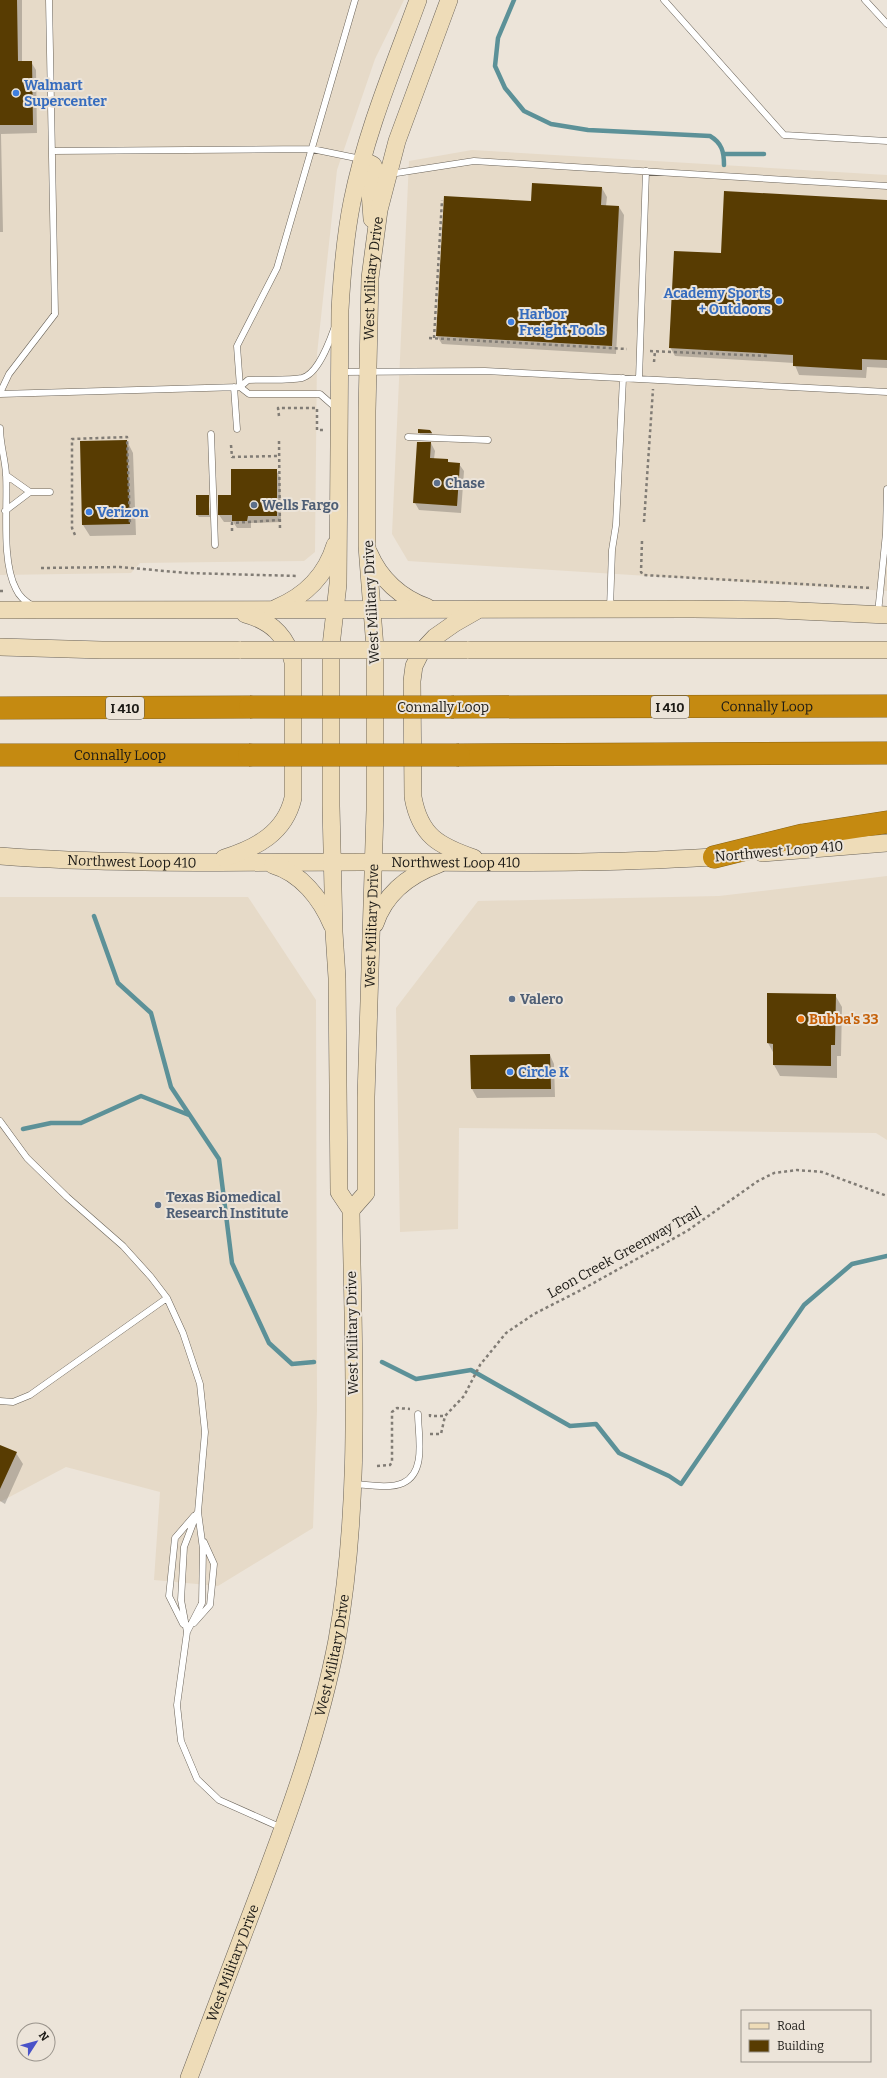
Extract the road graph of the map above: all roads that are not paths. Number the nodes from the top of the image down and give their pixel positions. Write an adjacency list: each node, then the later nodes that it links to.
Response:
1 (49, 0): 10 (lane)
2 (355, 0): 9 (lane)
3 (418, 0): 11 (main road, West Military Drive)
4 (449, 0): 13 (main road, West Military Drive)
5 (664, 0): 8 (lane)
6 (865, 0): 7 (lane)
7 (887, 24)
8 (887, 141)
9 (312, 149): 10 (lane); 11 (lane); 21 (lane)
10 (52, 150): 23 (lane)
11 (363, 160): 15 (main road); 16 (main road, West Military Drive)
12 (646, 171): 13 (lane); 14 (lane); 20 (lane)
13 (389, 174): 15 (main road, West Military Drive)
14 (887, 186)
15 (374, 246): 18 (main road, West Military Drive)
16 (340, 310): 17 (main road, West Military Drive); 21 (lane)
17 (339, 372): 18 (lane); 24 (main road, West Military Drive)
18 (367, 372): 19 (lane); 38 (main road, West Military Drive)
19 (623, 378): 20 (lane); 42 (lane)
20 (639, 379): 22 (lane)
21 (237, 387): 23 (lane); 24 (lane); 26 (lane)
22 (887, 392)
23 (0, 393)
24 (340, 412): 36 (main road, West Military Drive)
25 (0, 428): 30 (lane)
26 (237, 430)
27 (212, 434): 37 (lane)
28 (408, 437): 29 (lane)
29 (488, 440)
30 (0, 445): 31 (lane)
31 (6, 475): 33 (lane); 35 (lane)
32 (887, 489): 48 (lane)
33 (30, 492): 34 (lane); 35 (lane)
34 (50, 492)
35 (5, 512): 39 (lane)
36 (339, 525): 40 (main road); 45 (main road, West Military Drive)
37 (215, 545)
38 (367, 546): 41 (main road); 46 (main road, West Military Drive)
39 (37, 609): 43 (main road); 44 (main road)
40 (273, 609): 44 (main road); 45 (main road)
41 (437, 609): 46 (main road); 47 (main road)
42 (610, 609): 47 (main road); 48 (main road)
43 (0, 610)
44 (222, 610): 64 (main road)
45 (335, 610): 46 (main road); 60 (main road, West Military Drive)
46 (371, 610): 61 (main road, West Military Drive)
47 (480, 610): 63 (main road)
48 (882, 615)
49 (0, 647): 50 (main road, bridge)
50 (887, 650)
51 (887, 706): 52 (highway, Connally Loop / I 410, bridge)
52 (0, 708)
53 (887, 753): 54 (highway, Connally Loop, bridge)
54 (0, 755)
55 (887, 822): 58 (highway)
56 (887, 843): 58 (main road, Northwest Loop 410)
57 (0, 856): 64 (main road, Northwest Loop 410)
58 (714, 857): 63 (main road, Northwest Loop 410)
59 (263, 862): 60 (main road, Northwest Loop 410); 64 (main road, Northwest Loop 410); 65 (main road)
60 (333, 862): 61 (main road, Northwest Loop 410); 65 (main road, West Military Drive)
61 (374, 862): 62 (main road, Northwest Loop 410); 66 (main road, West Military Drive)
62 (444, 862): 63 (main road, Northwest Loop 410); 66 (main road)
63 (487, 862)
64 (211, 863)
65 (334, 932): 68 (main road, West Military Drive)
66 (372, 942): 68 (main road, West Military Drive)
67 (0, 1121): 69 (lane)
68 (351, 1210): 72 (main road, West Military Drive)
69 (167, 1298): 70 (lane); 73 (lane)
70 (0, 1402)
71 (417, 1412): 72 (lane)
72 (354, 1484): 76 (main road, West Military Drive)
73 (198, 1512): 74 (lane); 75 (lane); 75 (lane)
74 (201, 1536): 75 (lane); 75 (lane)
75 (187, 1632): 76 (lane)
76 (284, 1829): 77 (main road, West Military Drive)
77 (189, 2078)

